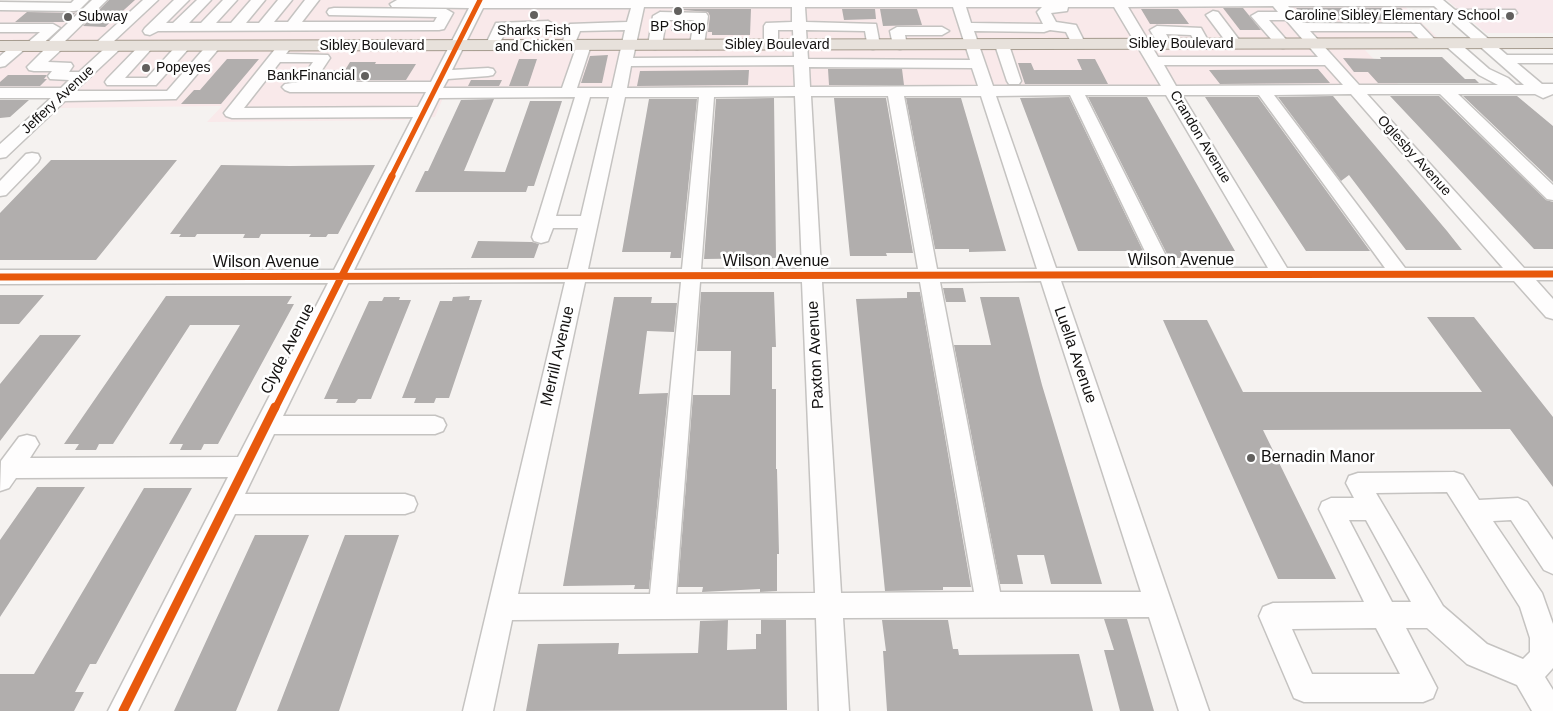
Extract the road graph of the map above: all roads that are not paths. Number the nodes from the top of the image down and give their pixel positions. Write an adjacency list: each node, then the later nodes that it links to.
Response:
1 (3, 0): 17 (street)
2 (82, 0): 28 (street)
3 (100, 0): 75 (street)
4 (151, 0): 76 (street, Jeffery Avenue)
5 (182, 0): 45 (street)
6 (204, 0): 46 (street)
7 (230, 0): 47 (street)
8 (258, 0): 48 (street)
9 (285, 0): 40 (street)
10 (312, 0): 41 (street)
11 (343, 0): 31 (street)
12 (400, 0): 29 (street)
13 (1461, 0): 35 (street)
14 (1493, 0): 35 (street)
15 (1355, 1): 16 (street); 23 (street)
16 (1436, 1): 34 (street)
17 (0, 2)
18 (716, 2): 24 (street); 27 (street)
19 (877, 2): 20 (street); 27 (street)
20 (957, 2): 21 (street); 69 (street, Luella Avenue)
21 (1038, 2): 25 (street)
22 (1194, 2): 23 (street); 25 (street)
23 (1276, 2): 38 (street, Oglesby Avenue)
24 (638, 4): 26 (street); 37 (street); 56 (street, Merrill Avenue)
25 (1119, 4): 57 (street, Crandon Avenue); 72 (street)
26 (556, 5): 29 (street); 39 (street)
27 (798, 5): 33 (street); 84 (street, Paxton Avenue)
28 (0, 6)
29 (476, 8): 32 (street); 43 (street); 81 (street, Clyde Avenue)
30 (20, 10): 44 (street)
31 (334, 12): 32 (street); 42 (street)
32 (446, 12): 42 (street)
33 (829, 12)
34 (1451, 14): 35 (street); 54 (street)
35 (1477, 14)
36 (1212, 15): 58 (street)
37 (660, 16): 64 (street); 65 (street)
38 (1289, 16): 50 (street, Oglesby Avenue); 59 (street)
39 (548, 25): 43 (street); 83 (street)
40 (263, 26): 41 (street); 48 (street)
41 (292, 26): 42 (street)
42 (324, 26): 80 (street)
43 (501, 26): 82 (street)
44 (0, 27): 74 (street)
45 (155, 27): 46 (street); 77 (street)
46 (177, 27): 47 (street)
47 (205, 27): 48 (street)
48 (235, 27)
49 (832, 27): 66 (street); 67 (street); 84 (street)
50 (1299, 27): 60 (street, Oglesby Avenue); 61 (street)
51 (1021, 28): 52 (street); 69 (street); 71 (street)
52 (1044, 28)
53 (942, 31): 68 (street)
54 (1486, 43): 55 (main road, Sibley Boulevard); 62 (main road, Sibley Boulevard); 87 (street)
55 (1553, 43)
56 (629, 44): 63 (main road, Sibley Boulevard); 64 (main road, Sibley Boulevard); 86 (street); 117 (street, Merrill Avenue)
57 (1144, 44): 58 (main road, Sibley Boulevard); 72 (main road, Sibley Boulevard); 90 (street, Crandon Avenue)
58 (1235, 44): 59 (main road, Sibley Boulevard)
59 (1283, 44): 60 (main road, Sibley Boulevard)
60 (1314, 44): 61 (main road, Sibley Boulevard); 89 (street, Oglesby Avenue)
61 (1432, 44): 62 (main road, Sibley Boulevard)
62 (1452, 44): 105 (street)
63 (576, 45): 83 (main road, Sibley Boulevard); 116 (street)
64 (655, 45): 65 (main road, Sibley Boulevard)
65 (697, 45): 86 (main road, Sibley Boulevard)
66 (835, 45): 67 (main road, Sibley Boulevard); 84 (main road, Sibley Boulevard)
67 (873, 45): 68 (main road, Sibley Boulevard)
68 (900, 45): 69 (main road, Sibley Boulevard)
69 (971, 45): 70 (main road, Sibley Boulevard); 84 (street); 107 (street, Luella Avenue)
70 (1002, 45): 71 (main road, Sibley Boulevard); 97 (street)
71 (1027, 45): 72 (main road, Sibley Boulevard)
72 (1080, 45)
73 (0, 46): 74 (main road, Sibley Boulevard)
74 (26, 46): 75 (main road, Sibley Boulevard); 92 (street)
75 (55, 46): 76 (main road, Sibley Boulevard); 95 (street)
76 (108, 46): 77 (main road, Sibley Boulevard); 95 (street, Jeffery Avenue)
77 (141, 46): 78 (main road, Sibley Boulevard); 96 (street)
78 (184, 46): 79 (main road, Sibley Boulevard); 96 (street)
79 (214, 46): 85 (main road, Sibley Boulevard); 119 (street)
80 (310, 46): 81 (main road, Sibley Boulevard); 85 (main road, Sibley Boulevard)
81 (457, 46): 82 (main road, Sibley Boulevard); 99 (street, Clyde Avenue)
82 (492, 46): 83 (main road, Sibley Boulevard)
83 (539, 46)
84 (800, 49): 86 (main road, Sibley Boulevard); 86 (street); 114 (street, Paxton Avenue)
85 (280, 52): 101 (street); 122 (street)
86 (768, 53): 100 (street)
87 (1504, 59): 88 (street); 106 (street)
88 (1553, 59)
89 (1329, 60): 91 (street); 111 (street, Oglesby Avenue)
90 (1155, 61): 91 (street); 109 (street, Crandon Avenue)
91 (1186, 61): 98 (street)
92 (0, 63)
93 (306, 65): 101 (street)
94 (488, 72): 99 (street)
95 (81, 78): 96 (street); 119 (street, Jeffery Avenue)
96 (114, 80)
97 (1014, 81)
98 (1200, 84)
99 (437, 85): 104 (street); 116 (street); 121 (street, Clyde Avenue)
100 (766, 85)
101 (296, 87): 102 (street); 122 (street)
102 (325, 87): 103 (street); 123 (street)
103 (359, 87): 104 (street); 124 (street)
104 (395, 87): 125 (street)
105 (1512, 89): 106 (street); 112 (street)
106 (1546, 89): 120 (street)
107 (986, 90): 108 (street); 115 (street); 133 (street, Luella Avenue)
108 (1075, 90): 109 (street); 134 (street)
109 (1172, 90): 110 (street); 135 (street, Crandon Avenue)
110 (1263, 90): 111 (street); 136 (street)
111 (1356, 90): 112 (street); 131 (street, Oglesby Avenue)
112 (1445, 90): 129 (street)
113 (707, 91): 114 (street); 117 (street); 138 (street)
114 (802, 91): 115 (street); 139 (street, Paxton Avenue)
115 (895, 91): 140 (street)
116 (576, 92): 117 (street); 130 (street)
117 (618, 92): 130 (street, Merrill Avenue)
118 (0, 93): 119 (street)
119 (63, 95): 126 (street, Jeffery Avenue)
120 (1553, 101)
121 (423, 112): 125 (street); 142 (street, Clyde Avenue)
122 (271, 113): 123 (street)
123 (308, 113): 124 (street)
124 (344, 113): 125 (street)
125 (381, 113)
126 (0, 153)
127 (32, 158): 128 (street)
128 (0, 191)
129 (1553, 195)
130 (589, 222): 137 (street, Merrill Avenue)
131 (1520, 274): 132 (street, Wilson Avenue); 136 (street, Wilson Avenue); 143 (street, Oglesby Avenue)
132 (1553, 274)
133 (1048, 275): 134 (street, Wilson Avenue); 140 (street, Wilson Avenue); 155 (street, Luella Avenue)
134 (1166, 275): 135 (street, Wilson Avenue)
135 (1282, 275): 136 (street, Wilson Avenue)
136 (1400, 275)
137 (576, 276): 138 (street, Wilson Avenue); 142 (street, Wilson Avenue); 157 (street, Merrill Avenue)
138 (691, 276): 139 (street, Wilson Avenue); 158 (street)
139 (812, 276): 140 (street, Wilson Avenue); 156 (street, Paxton Avenue)
140 (929, 276): 154 (street)
141 (0, 277): 142 (street, Wilson Avenue)
142 (339, 277): 144 (street, Clyde Avenue)
143 (1553, 312)
144 (266, 424): 145 (street); 147 (street, Clyde Avenue)
145 (435, 424)
146 (27, 444): 148 (street)
147 (244, 467): 148 (street); 149 (street, Clyde Avenue)
148 (5, 475)
149 (226, 504): 150 (street); 163 (street, Clyde Avenue)
150 (405, 504)
151 (1373, 510): 152 (street); 159 (street); 160 (street)
152 (1472, 511): 153 (street); 161 (street)
153 (1553, 562)
154 (989, 604): 155 (street); 156 (street)
155 (1159, 604): 166 (street, Luella Avenue)
156 (829, 605): 158 (street); 165 (street, Paxton Avenue)
157 (502, 606): 158 (street); 164 (street, Merrill Avenue)
158 (662, 606)
159 (1384, 615): 159 (street); 160 (street)
160 (1433, 615): 162 (street)
161 (1545, 615): 162 (street)
162 (1527, 675): 167 (street)
163 (123, 711)
164 (478, 711)
165 (834, 711)
166 (1194, 711)
167 (1549, 711)

